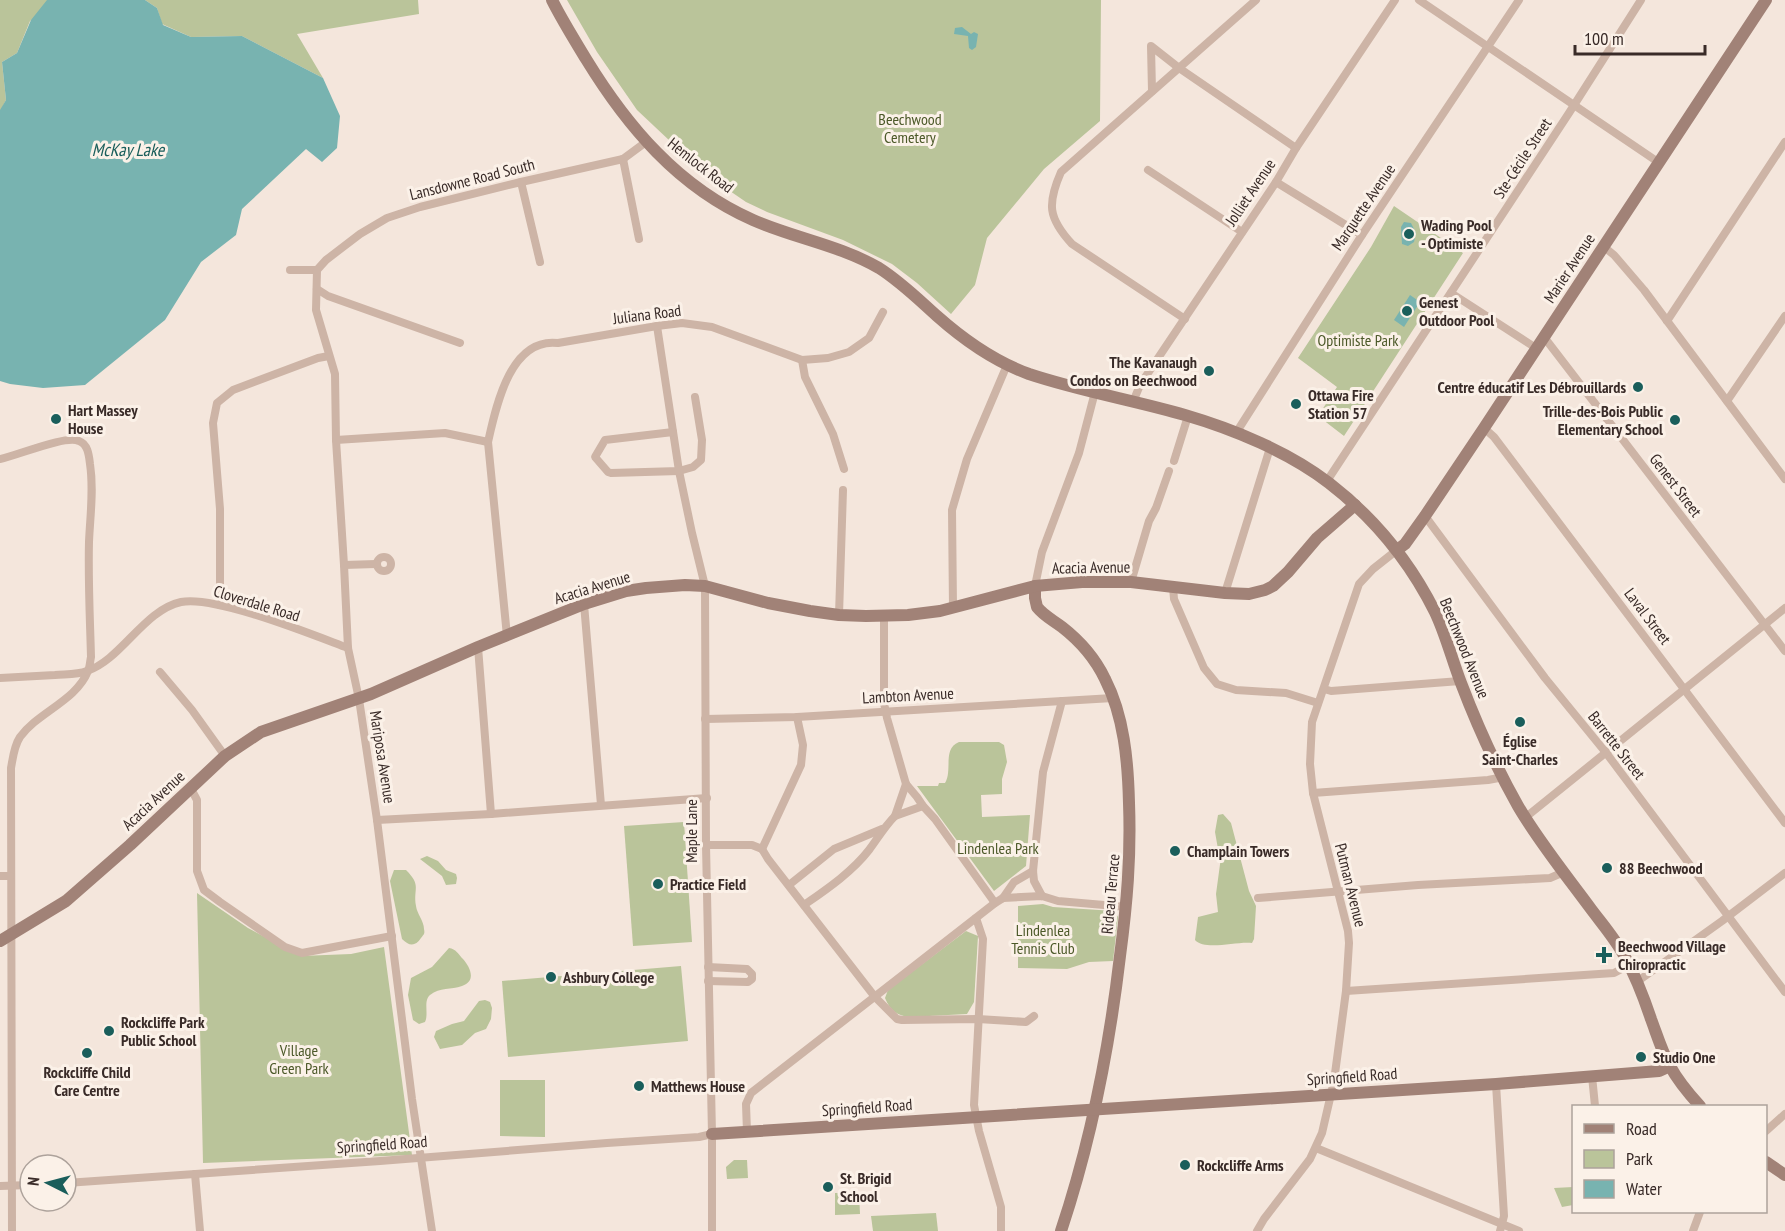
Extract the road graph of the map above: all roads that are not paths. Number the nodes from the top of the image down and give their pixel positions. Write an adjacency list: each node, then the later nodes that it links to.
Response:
1 (552, 0): 12 (street, Hemlock Road)
2 (1256, 0): 9 (street)
3 (1395, 0): 14 (street, Jolliet Avenue)
4 (1419, 0): 8 (street)
5 (1519, 0): 8 (street, Marquette Avenue)
6 (1641, 0): 11 (street, Ste-Cécile Street)
7 (1766, 0): 16 (street, Marier Avenue)
8 (1489, 47): 11 (street); 21 (street, Marquette Avenue)
9 (1179, 68): 10 (street); 10 (street); 14 (street)
10 (1152, 91): 32 (street)
11 (1574, 105): 16 (street); 29 (street, Ste-Cécile Street)
12 (646, 142): 15 (street, Lansdowne Road South); 27 (street, Hemlock Road)
13 (1785, 142): 33 (street)
14 (1296, 148): 19 (street, Jolliet Avenue)
15 (622, 159): 18 (street, Lansdowne Road South); 22 (street)
16 (1658, 162): 23 (street, Marier Avenue)
17 (1148, 170): 20 (street)
18 (521, 182): 24 (street); 26 (street, Lansdowne Road South)
19 (1276, 182): 20 (street, Jolliet Avenue); 21 (street)
20 (1242, 232): 32 (street, Jolliet Avenue)
21 (1362, 235): 48 (street, Marquette Avenue)
22 (639, 239)
23 (1603, 246): 33 (street); 35 (street, Marier Avenue)
24 (540, 262)
25 (290, 270): 26 (street)
26 (317, 270): 28 (street)
27 (894, 278): 40 (street, Beechwood Avenue)
28 (317, 289): 36 (street); 38 (street, Mariposa Avenue)
29 (1451, 293): 37 (street); 58 (street, Ste-Cécile Street)
30 (883, 312): 39 (street, Juliana Road)
31 (1785, 316): 43 (street)
32 (1185, 319): 44 (street, Jolliet Avenue)
33 (1667, 321): 43 (street)
34 (657, 326): 39 (street, Juliana Road); 47 (street, Maple Lane); 50 (street, Juliana Road)
35 (1544, 337): 37 (street, Marier Avenue); 76 (street, Genest Street)
36 (460, 343)
37 (1536, 348): 46 (street, Marier Avenue)
38 (329, 356): 49 (street, Mariposa Avenue); 71 (street)
39 (802, 360): 54 (street)
40 (1007, 365): 41 (street, Beechwood Avenue); 72 (street)
41 (1095, 392): 44 (street, Beechwood Avenue); 67 (street)
42 (695, 397): 55 (street)
43 (1727, 401): 57 (street)
44 (1133, 402): 45 (street, Beechwood Avenue)
45 (1188, 416): 48 (street, Beechwood Avenue); 53 (street)
46 (1485, 428): 61 (street, Marier Avenue); 86 (street, Laval Street)
47 (673, 432): 55 (street, Maple Lane); 55 (street)
48 (1236, 433): 51 (street, Beechwood Avenue)
49 (336, 440): 50 (street); 64 (street, Mariposa Avenue)
50 (488, 442): 77 (street)
51 (1270, 448): 58 (street, Beechwood Avenue); 69 (street)
52 (0, 459): 81 (street)
53 (1174, 461)
54 (844, 469)
55 (679, 471): 66 (street, Maple Lane)
56 (1169, 471): 65 (street)
57 (1785, 479)
58 (1327, 481): 60 (street, Beechwood Avenue)
59 (843, 490): 74 (street)
60 (1355, 505): 62 (street, Beechwood Avenue); 69 (street, Acacia Avenue)
61 (1425, 516): 62 (street, Marier Avenue); 94 (street, Barrette Street)
62 (1397, 550): 84 (street, Beechwood Avenue); 85 (street, Putman Avenue)
63 (376, 564): 64 (street)
64 (344, 566): 79 (street, Mariposa Avenue)
65 (1131, 582): 67 (street, Acacia Avenue); 68 (street, Acacia Avenue)
66 (705, 586): 70 (street, Acacia Avenue); 74 (street, Acacia Avenue); 93 (street, Maple Lane)
67 (1035, 586): 72 (street, Acacia Avenue); 87 (street, Rideau Terrace)
68 (1173, 587): 69 (street, Acacia Avenue); 90 (street)
69 (1225, 593)
70 (584, 604): 77 (street, Acacia Avenue); 101 (street)
71 (220, 605): 79 (street, Cloverdale Road); 81 (street, Cloverdale Road)
72 (953, 608): 75 (street, Acacia Avenue)
73 (1785, 608): 76 (street)
74 (839, 615): 75 (street, Acacia Avenue)
75 (884, 616): 91 (street)
76 (1765, 624): 80 (street, Genest Street); 86 (street)
77 (507, 636): 78 (street, Acacia Avenue)
78 (478, 647): 88 (street, Acacia Avenue); 103 (street)
79 (348, 648): 88 (street, Mariposa Avenue)
80 (1785, 651)
81 (88, 671): 83 (street, Cloverdale Road); 115 (street)
82 (160, 672): 95 (street)
83 (0, 678)
84 (1460, 681): 85 (street); 96 (street, Beechwood Avenue)
85 (1324, 689): 90 (street, Putman Avenue)
86 (1685, 690): 94 (street); 107 (street, Laval Street)
87 (1113, 698): 89 (street, Lambton Avenue); 122 (street, Rideau Terrace)
88 (359, 699): 95 (street, Acacia Avenue); 106 (street, Mariposa Avenue)
89 (1062, 701): 91 (street, Lambton Avenue); 111 (street)
90 (1318, 703): 99 (street, Putman Avenue)
91 (886, 711): 92 (street, Lambton Avenue); 97 (street)
92 (797, 717): 93 (street, Lambton Avenue); 110 (street)
93 (705, 719): 100 (street, Maple Lane)
94 (1606, 754): 105 (street); 123 (street, Barrette Street)
95 (225, 756): 98 (street, Acacia Avenue)
96 (1503, 777): 99 (street); 105 (street, Beechwood Avenue)
97 (906, 784): 102 (street); 104 (street)
98 (190, 787): 125 (street); 126 (street, Acacia Avenue)
99 (1312, 793): 117 (street, Putman Avenue)
100 (707, 798): 101 (street); 109 (street, Maple Lane)
101 (601, 805): 103 (street)
102 (923, 806): 104 (street); 120 (street)
103 (491, 814): 106 (street)
104 (895, 816): 108 (street)
105 (1526, 817): 112 (street, Beechwood Avenue)
106 (377, 820): 125 (street, Mariposa Avenue)
107 (1785, 823)
108 (883, 829): 116 (street); 121 (street)
109 (706, 845): 110 (street); 128 (street, Maple Lane)
110 (762, 849): 116 (street)
111 (1033, 871): 118 (street); 120 (street)
112 (1564, 872): 117 (street); 127 (street, Beechwood Avenue)
113 (1785, 873): 123 (street)
114 (0, 876): 115 (street)
115 (10, 876): 126 (street)
116 (789, 885): 121 (street)
117 (1338, 891): 119 (street); 131 (street, Putman Avenue)
118 (1042, 896): 120 (street); 122 (street)
119 (1258, 898)
120 (999, 901): 124 (street)
121 (804, 905): 133 (street)
122 (1127, 907): 142 (street, Rideau Terrace)
123 (1728, 917): 130 (street); 132 (street, Barrette Street)
124 (976, 918): 133 (street); 135 (street)
125 (392, 936): 149 (street, Mariposa Avenue)
126 (5, 938): 154 (street)
127 (1629, 965): 130 (street, Beechwood Avenue); 131 (street)
128 (708, 967): 129 (street, Maple Lane); 129 (street)
129 (708, 981): 147 (street, Maple Lane)
130 (1638, 981): 136 (street, Beechwood Avenue)
131 (1346, 991): 139 (street, Putman Avenue)
132 (1785, 992)
133 (874, 997): 135 (street); 146 (street)
134 (1034, 1016): 135 (street)
135 (978, 1019): 144 (street)
136 (1670, 1066): 137 (street, Springfield Road); 141 (street, Beechwood Avenue)
137 (1592, 1076): 138 (street, Springfield Road); 140 (street)
138 (1496, 1084): 139 (street, Springfield Road); 158 (street)
139 (1330, 1094): 142 (street, Springfield Road); 148 (street, Putman Avenue)
140 (1595, 1105)
141 (1698, 1105)
142 (1096, 1110): 144 (street, Springfield Road); 164 (street, Rideau Terrace)
143 (1785, 1114): 145 (street)
144 (977, 1116): 146 (street, Springfield Road); 163 (street)
145 (1767, 1130)
146 (747, 1132): 147 (street, Springfield Road)
147 (712, 1134): 149 (street, Springfield Road); 162 (street, Maple Lane)
148 (1316, 1148): 158 (street); 165 (street, Putman Avenue)
149 (421, 1158): 151 (street, Springfield Road); 161 (street, Mariposa Avenue)
150 (1767, 1163): 152 (street)
151 (195, 1174): 153 (street, Springfield Road); 160 (street)
152 (1785, 1175)
153 (78, 1182)
154 (13, 1185): 155 (street); 156 (street); 159 (street)
155 (18, 1185)
156 (0, 1186)
157 (1701, 1213): 167 (street)
158 (1501, 1228): 166 (street)
159 (12, 1231)
160 (200, 1231)
161 (432, 1231)
162 (712, 1231)
163 (1001, 1231)
164 (1061, 1231)
165 (1257, 1231)
166 (1519, 1231)
167 (1693, 1231)

